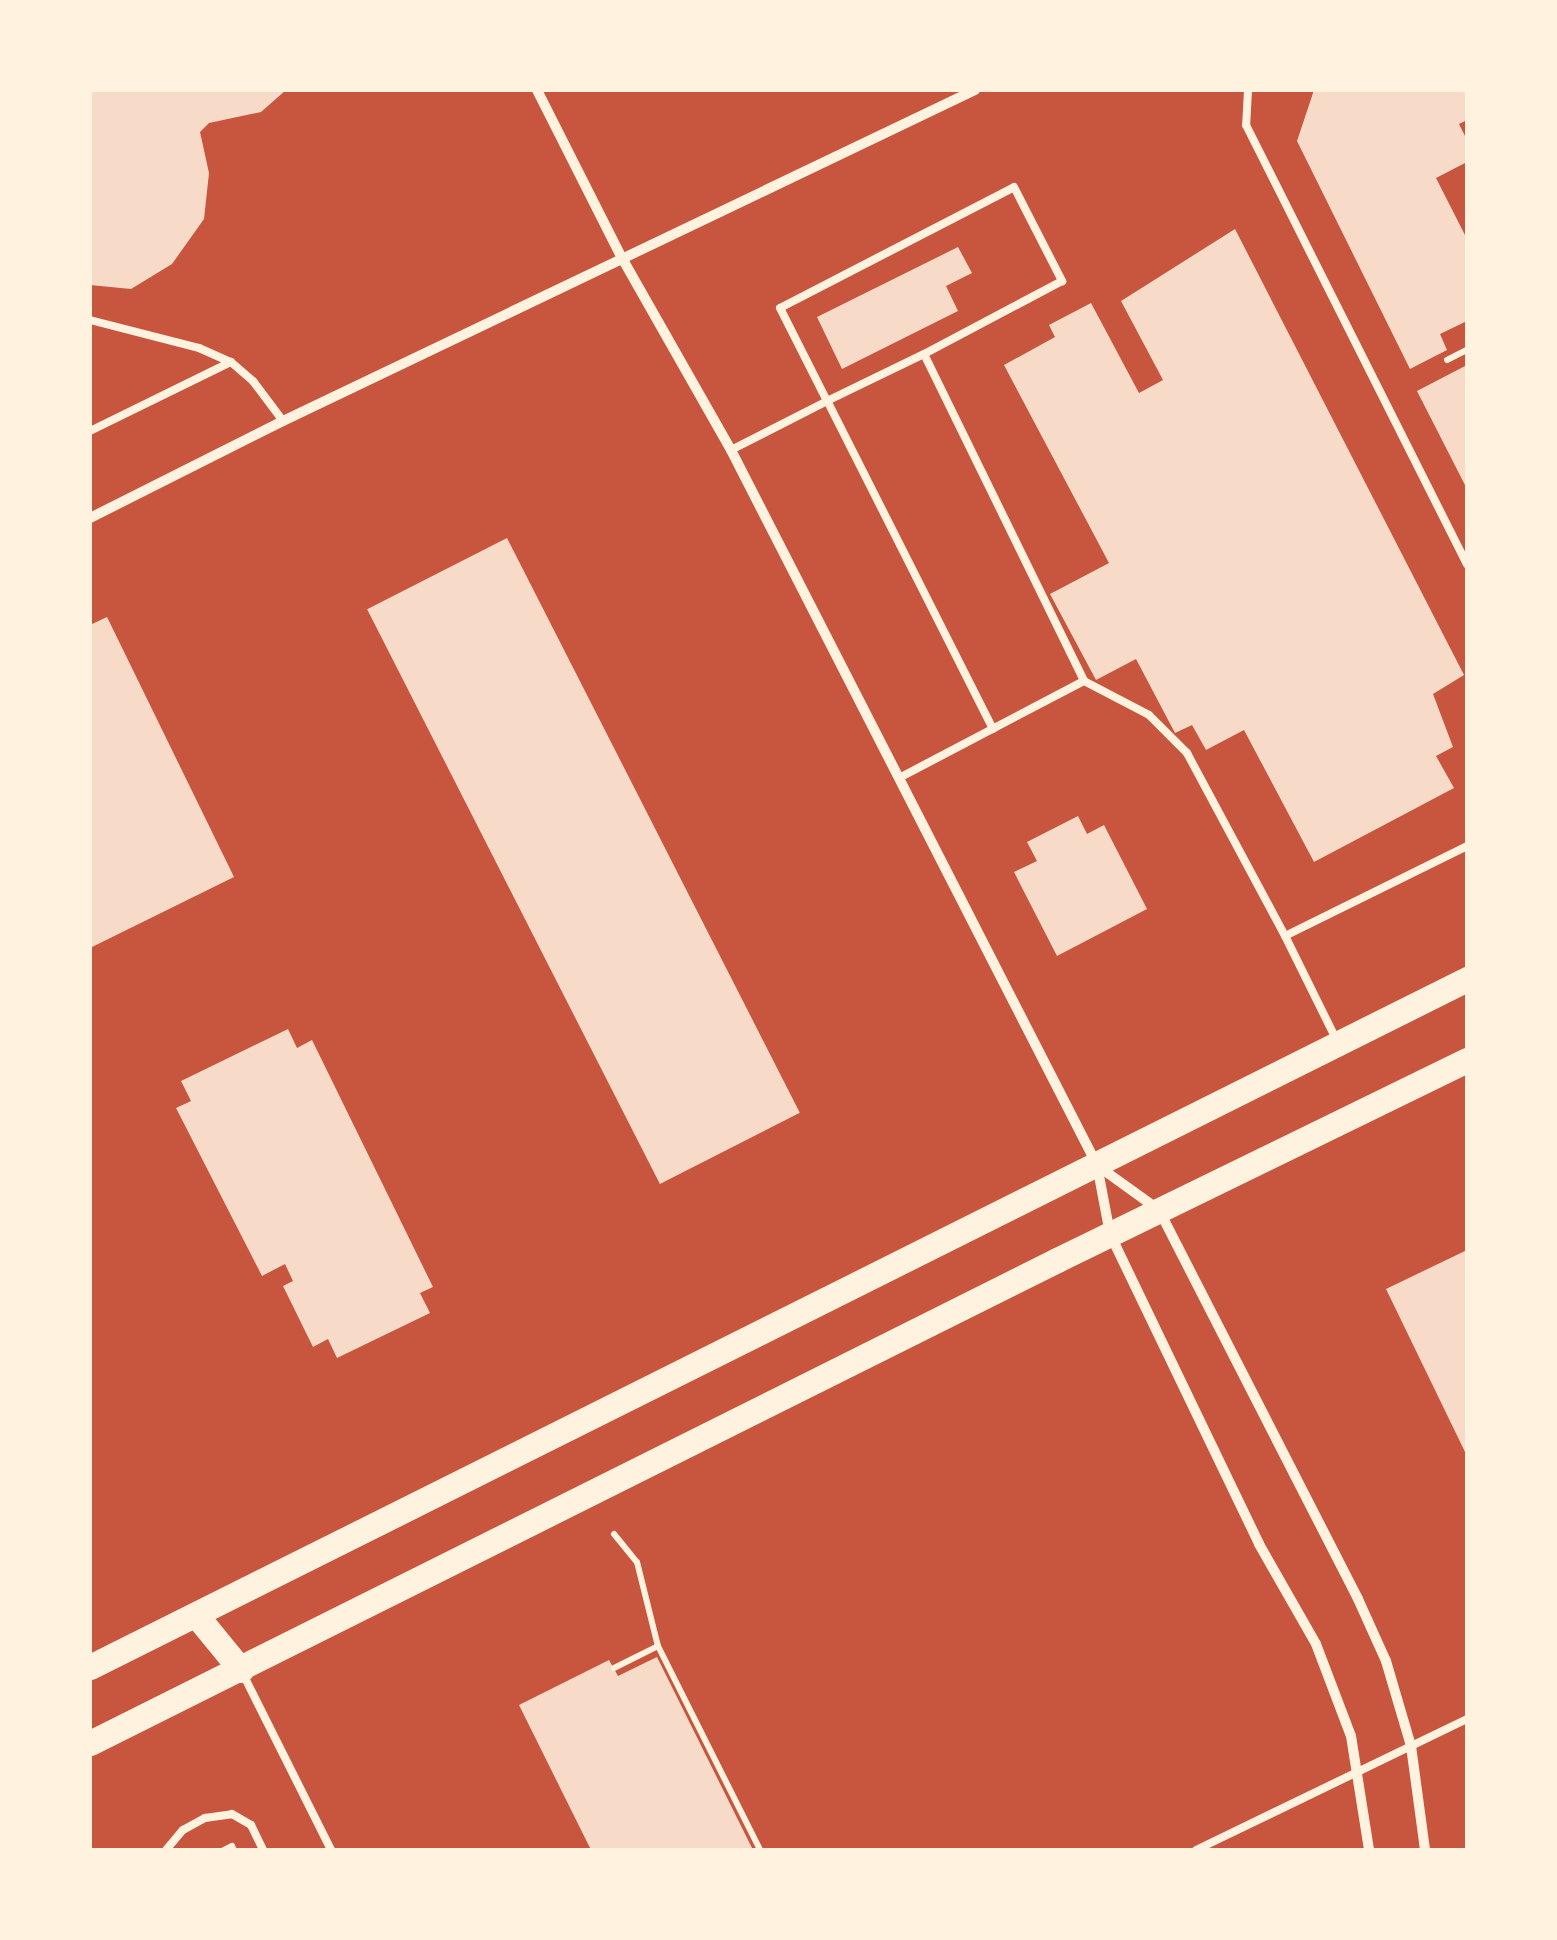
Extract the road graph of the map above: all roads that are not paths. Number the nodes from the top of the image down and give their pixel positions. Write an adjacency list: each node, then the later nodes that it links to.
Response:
1 (537, 90): 4 (street)
2 (974, 90): 4 (street)
3 (1248, 90): 13 (lane)
4 (622, 258): 9 (street); 11 (street)
5 (90, 320): 7 (lane)
6 (924, 354): 8 (lane); 8 (lane); 14 (lane)
7 (231, 362): 9 (lane); 10 (lane)
8 (827, 401): 11 (lane); 15 (lane)
9 (283, 421): 12 (street)
10 (90, 431)
11 (731, 450): 16 (street)
12 (90, 518)
13 (1467, 565)
14 (1084, 681): 15 (lane); 18 (lane)
15 (993, 729): 16 (lane)
16 (899, 778): 22 (street)
17 (1467, 846): 18 (lane)
18 (1285, 936): 20 (lane)
19 (1467, 979): 20 (main road)
20 (1338, 1044): 22 (main road)
21 (1467, 1060): 23 (main road)
22 (1097, 1165): 23 (street); 24 (street); 25 (main road)
23 (1159, 1210): 24 (main road); 30 (street)
24 (1110, 1234): 27 (main road); 31 (street)
25 (196, 1614): 26 (main road); 27 (main road)
26 (90, 1667)
27 (242, 1670): 29 (main road); 34 (lane)
28 (1467, 1719): 30 (lane)
29 (90, 1744)
30 (1411, 1746): 31 (lane); 37 (street)
31 (1360, 1772): 35 (lane); 36 (street)
32 (166, 1850): 33 (lane)
33 (264, 1850)
34 (331, 1850)
35 (1196, 1850)
36 (1369, 1850)
37 (1425, 1850)

